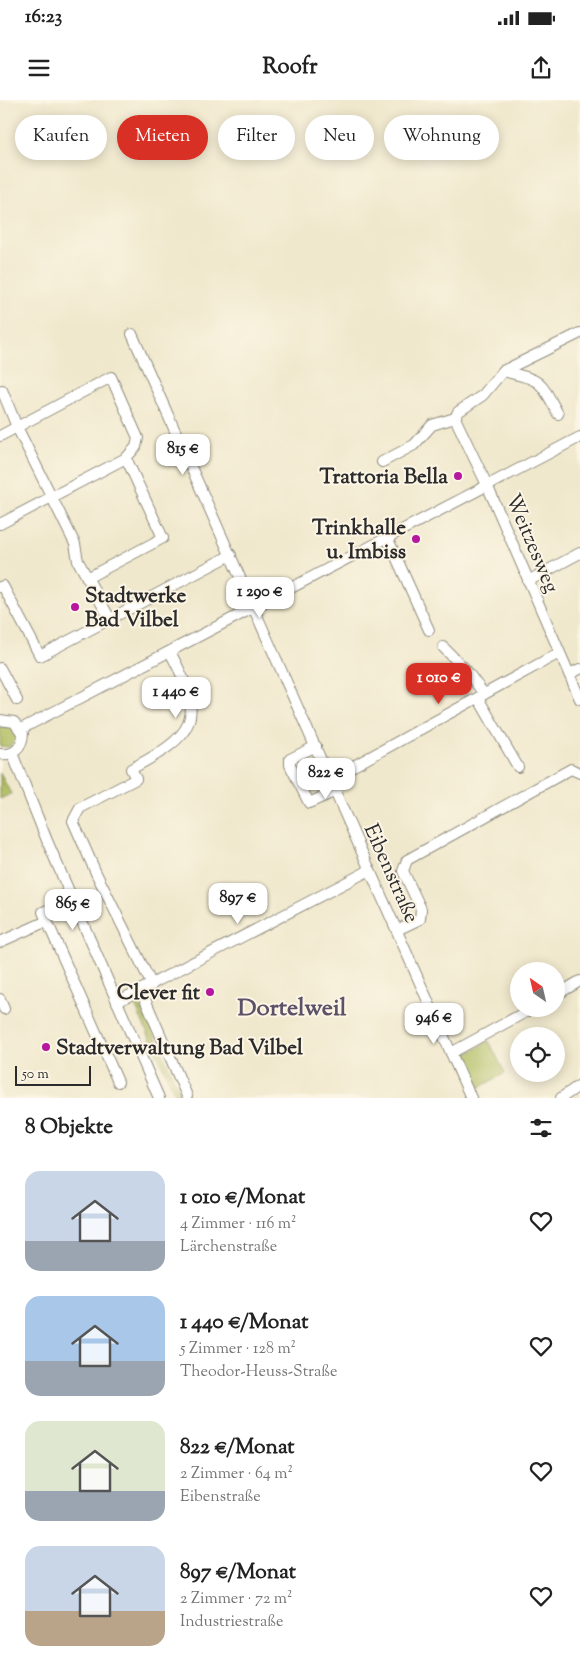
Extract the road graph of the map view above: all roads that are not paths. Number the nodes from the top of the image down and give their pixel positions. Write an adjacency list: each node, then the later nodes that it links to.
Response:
1 (580, 333): 3 (street)
2 (132, 334): 17 (street, Eibenstraße)
3 (503, 371): 5 (street); 6 (street)
4 (0, 392): 7 (street)
5 (558, 414)
6 (455, 418): 11 (street); 12 (street, Weitzesweg)
7 (17, 427): 8 (street); 10 (street); 13 (street)
8 (0, 436)
9 (580, 436): 12 (street)
10 (126, 458): 13 (street); 18 (street)
11 (382, 462)
12 (487, 485): 15 (street); 19 (street, Weitzesweg)
13 (52, 498): 14 (street); 18 (street)
14 (0, 524)
15 (387, 537): 21 (street); 23 (street)
16 (580, 553): 19 (street)
17 (231, 555): 21 (street, Eibenstraße); 22 (street)
18 (87, 578): 22 (street)
19 (528, 581): 26 (street, Weitzesweg)
20 (0, 587): 22 (street)
21 (255, 608): 25 (street); 35 (street, Eibenstraße)
22 (110, 619)
23 (430, 630)
24 (443, 647): 30 (street)
25 (170, 652): 34 (street); 48 (street)
26 (560, 653): 29 (street, Weitzesweg); 30 (street)
27 (0, 668): 32 (street)
28 (580, 669): 29 (street)
29 (569, 674): 31 (street, Weitzesweg)
30 (481, 696): 38 (street); 40 (street)
31 (580, 699)
32 (17, 700)
33 (0, 720): 34 (street)
34 (21, 729): 36 (street)
35 (316, 746): 40 (street, Eibenstraße); 41 (street)
36 (12, 753): 37 (street); 43 (street)
37 (0, 754)
38 (518, 767)
39 (580, 773): 45 (street)
40 (330, 779): 41 (street, Eibenstraße)
41 (336, 790): 42 (street, Eibenstraße)
42 (370, 870): 45 (street, Eibenstraße); 48 (street)
43 (72, 899): 44 (street); 52 (street)
44 (47, 921): 46 (street); 56 (street)
45 (396, 930): 55 (street, Eibenstraße)
46 (0, 942)
47 (580, 981): 49 (street)
48 (152, 984): 50 (street)
49 (565, 989)
50 (141, 990): 52 (street); 58 (street)
51 (0, 999): 53 (street)
52 (117, 1002): 59 (street)
53 (4, 1009)
54 (515, 1018): 55 (street)
55 (451, 1053): 60 (street, Eibenstraße)
56 (118, 1082)
57 (580, 1085): 61 (street)
58 (187, 1096)
59 (159, 1098)
60 (471, 1098)
61 (561, 1098)

